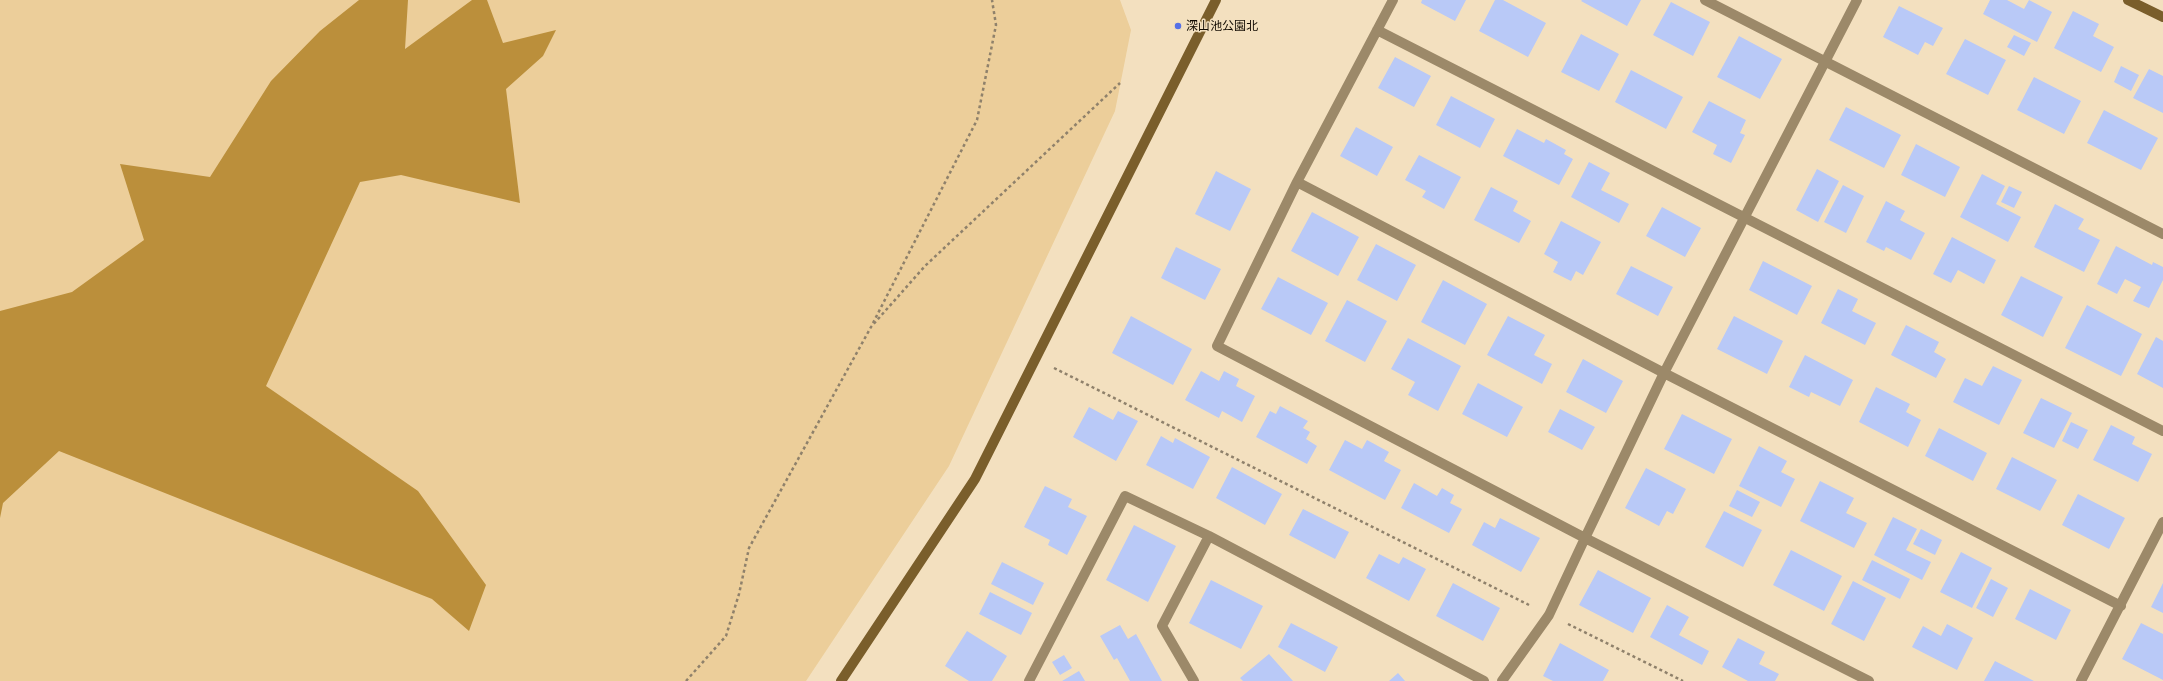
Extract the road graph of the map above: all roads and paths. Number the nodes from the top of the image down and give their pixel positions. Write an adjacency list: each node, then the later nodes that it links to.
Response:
1 (992, 0): 14 (path)
2 (1216, 0): 15 (street)
3 (1393, 0): 8 (street)
4 (1705, 0): 9 (street)
5 (1857, 0): 9 (street)
6 (2128, 0): 7 (street)
7 (2163, 17)
8 (1377, 30): 11 (street); 12 (street)
9 (1824, 62): 12 (street); 13 (street)
10 (1120, 83): 14 (path)
11 (1297, 182): 16 (street); 20 (street)
12 (1744, 218): 16 (street); 17 (street)
13 (2163, 234)
14 (871, 327): 23 (path)
15 (1036, 359): 22 (path); 24 (street)
16 (1664, 373): 20 (street); 21 (street)
17 (2163, 431)
18 (2163, 522): 21 (street)
19 (1209, 536): 25 (street); 26 (street); 27 (street)
20 (1585, 538): 22 (street); 30 (street)
21 (2121, 606): 31 (street)
22 (1549, 615): 28 (street); 29 (path)
23 (686, 681)
24 (841, 681)
25 (1029, 681)
26 (1194, 681)
27 (1484, 681)
28 (1502, 681)
29 (1683, 681)
30 (1869, 681)
31 (2081, 681)

